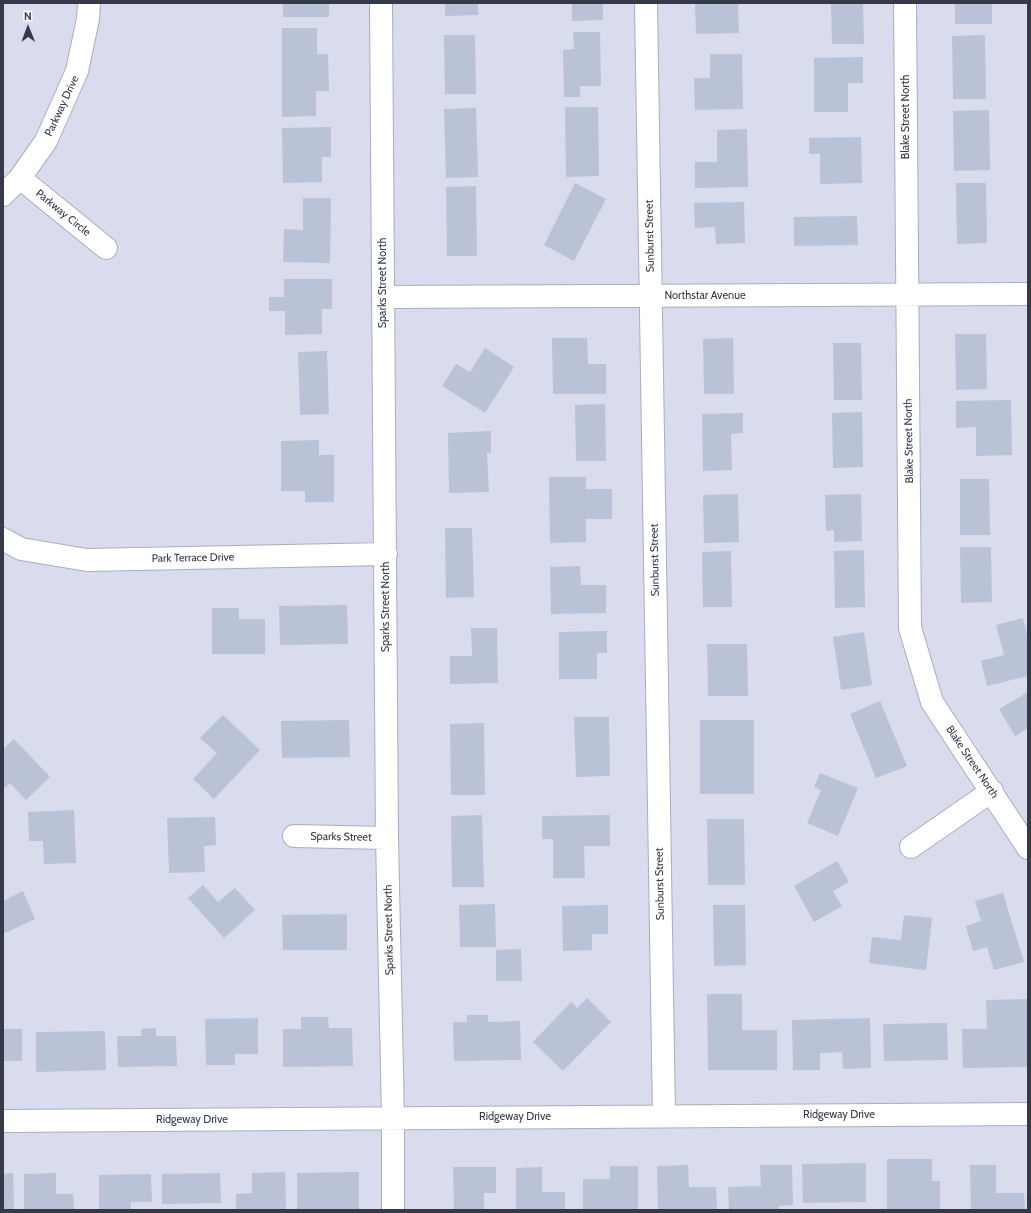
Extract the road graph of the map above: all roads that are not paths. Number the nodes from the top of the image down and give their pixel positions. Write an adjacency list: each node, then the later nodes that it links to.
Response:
1 (89, 3): 5 (street, Parkway Drive)
2 (381, 3): 11 (street, Sparks Street North)
3 (646, 3): 10 (street, Sunburst Street)
4 (905, 3): 8 (street, Blake Street North)
5 (20, 178): 6 (street, Parkway Drive); 7 (street, Parkway Circle)
6 (3, 195)
7 (106, 248)
8 (907, 294): 9 (street, Northstar Avenue); 10 (street, Northstar Avenue); 14 (street, Blake Street North)
9 (1028, 294)
10 (650, 296): 11 (street, Northstar Avenue); 20 (street, Sunburst Street)
11 (383, 297): 13 (street, Sparks Street North)
12 (3, 539): 13 (street, Park Terrace Drive)
13 (386, 554): 16 (street, Sparks Street North)
14 (992, 791): 17 (street); 18 (street, Blake Street North)
15 (294, 836): 16 (street, Sparks Street)
16 (388, 838): 21 (street, Sparks Street North)
17 (911, 847)
18 (1028, 848)
19 (1028, 1114): 20 (street, Ridgeway Drive)
20 (664, 1116): 21 (street, Ridgeway Drive)
21 (393, 1118): 22 (street, Ridgeway Drive); 23 (street, Sparks Street North)
22 (3, 1121)
23 (393, 1210)

